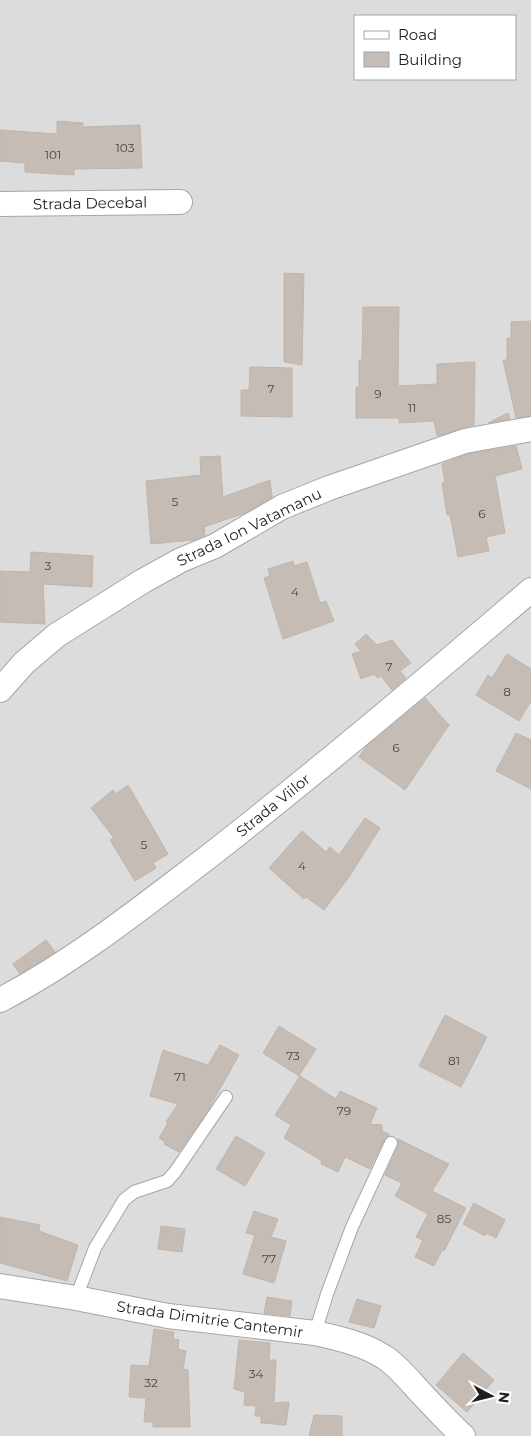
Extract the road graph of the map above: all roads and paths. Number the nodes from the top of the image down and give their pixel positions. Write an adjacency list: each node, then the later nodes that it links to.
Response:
1 (180, 202): 2 (street, Strada Decebal)
2 (0, 204)
3 (531, 429): 5 (street, Strada Ion Vatamanu)
4 (531, 590): 6 (street, Strada Viilor)
5 (0, 690)
6 (0, 1000)
7 (226, 1097): 10 (lane)
8 (391, 1143): 11 (lane, Strada Dimitrie Cantemir)
9 (0, 1286): 10 (street, Strada Dimitrie Cantemir)
10 (76, 1298): 11 (street, Strada Dimitrie Cantemir)
11 (315, 1333): 12 (street, Strada Dimitrie Cantemir)
12 (463, 1436)

